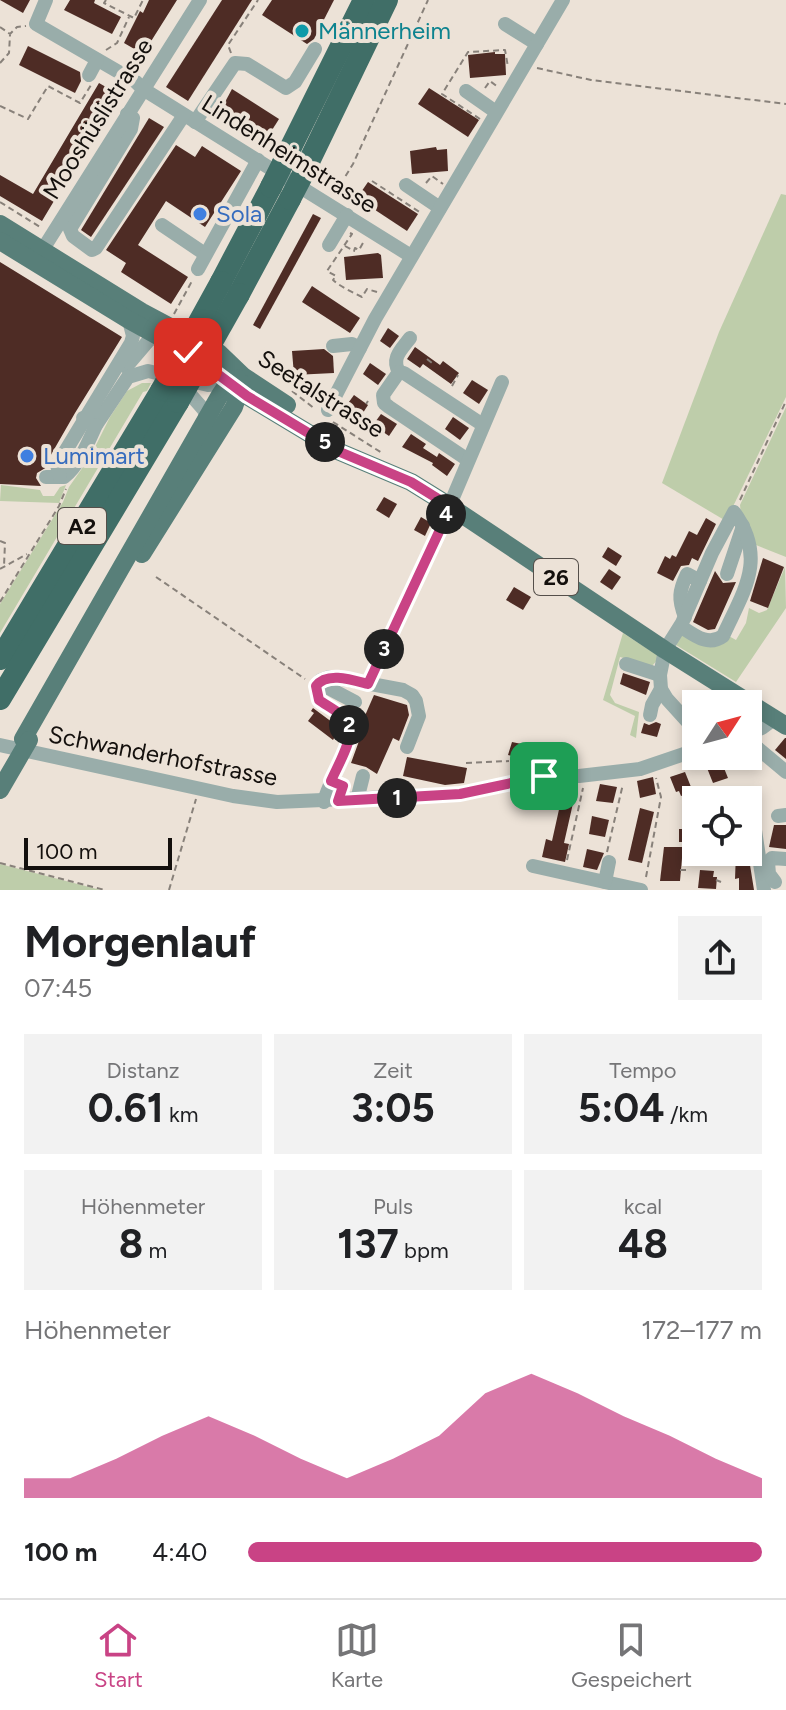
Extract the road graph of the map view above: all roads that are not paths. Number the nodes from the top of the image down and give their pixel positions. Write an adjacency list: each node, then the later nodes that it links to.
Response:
1 (46, 0): 10 (street, Lindenheimstrasse)
2 (200, 0): 7 (street, Mooshüslistrasse)
3 (211, 0): 7 (street)
4 (563, 0): 8 (street)
5 (378, 2): 38 (highway, A2, bridge)
6 (505, 24): 8 (street)
7 (172, 43): 12 (street, Mooshüslistrasse)
8 (537, 44): 16 (street)
9 (315, 49): 15 (street)
10 (101, 62): 11 (street); 12 (street, Lindenheimstrasse)
11 (89, 75)
12 (143, 89): 14 (street, Mooshüslistrasse); 15 (street, Lindenheimstrasse)
13 (472, 95): 16 (street)
14 (127, 114): 19 (street); 20 (street, Mooshüslistrasse)
15 (190, 118): 17 (street, Lindenheimstrasse); 19 (street)
16 (493, 119): 21 (street)
17 (258, 160): 22 (street, Lindenheimstrasse); 28 (street)
18 (412, 189): 21 (street)
19 (80, 211): 20 (street)
20 (64, 214): 27 (street, Mooshüslistrasse)
21 (436, 214): 29 (street)
22 (348, 221): 26 (street); 29 (street, Lindenheimstrasse)
23 (0, 224): 27 (main road, Seetalstrasse / 26)
24 (162, 225): 28 (street)
25 (0, 241): 27 (main road, Seetalstrasse / 26)
26 (329, 245)
27 (43, 249): 31 (main road, Seetalstrasse / 26)
28 (205, 254): 30 (street)
29 (411, 256): 34 (street)
30 (198, 269)
31 (143, 324): 37 (main road, Seetalstrasse / 26); 37 (main road, Seetalstrasse / 26); 41 (street); 41 (street)
32 (410, 338): 35 (street)
33 (333, 346): 34 (street)
34 (360, 348): 40 (street)
35 (399, 372): 43 (street); 44 (street)
36 (502, 382): 43 (street)
37 (237, 383): 38 (street); 39 (main road, Seetalstrasse / 26); 42 (main road); 42 (main road); 46 (main road, Seetalstrasse / 26)
38 (176, 388): 41 (street); 42 (street); 53 (highway, A2); 57 (highway, A2)
39 (261, 404): 42 (main road); 46 (main road, Seetalstrasse / 26)
40 (328, 410)
41 (89, 418): 45 (street)
42 (213, 420): 62 (main road)
43 (483, 425): 44 (street)
44 (468, 460): 47 (street)
45 (57, 477)
46 (411, 482): 47 (main road, Seetalstrasse / 26)
47 (448, 505): 49 (street); 52 (main road, Seetalstrasse / 26)
48 (744, 525): 50 (street); 51 (street); 51 (street)
49 (435, 540)
50 (727, 574)
51 (682, 622): 52 (street)
52 (665, 650): 55 (street); 61 (main road, Seetalstrasse / 26)
53 (0, 659)
54 (626, 664): 55 (street)
55 (660, 682): 59 (street); 60 (street)
56 (318, 684): 58 (street); 64 (street); 72 (street)
57 (0, 699)
58 (355, 702)
59 (650, 715)
60 (682, 717)
61 (780, 723)
62 (26, 740): 68 (main road); 70 (main road, bridge)
63 (0, 745): 72 (street, Schwanderhofstrasse)
64 (407, 747)
65 (762, 752): 67 (street)
66 (682, 755): 71 (street, Schwanderhofstrasse)
67 (786, 772)
68 (0, 776)
69 (363, 776): 71 (street)
70 (0, 790)
71 (357, 800): 72 (street, Schwanderhofstrasse)
72 (331, 801)
73 (762, 854): 78 (street)
74 (786, 859): 78 (street)
75 (609, 862): 77 (street)
76 (533, 866): 77 (street)
77 (603, 881): 79 (street)
78 (770, 886)
79 (642, 888)

